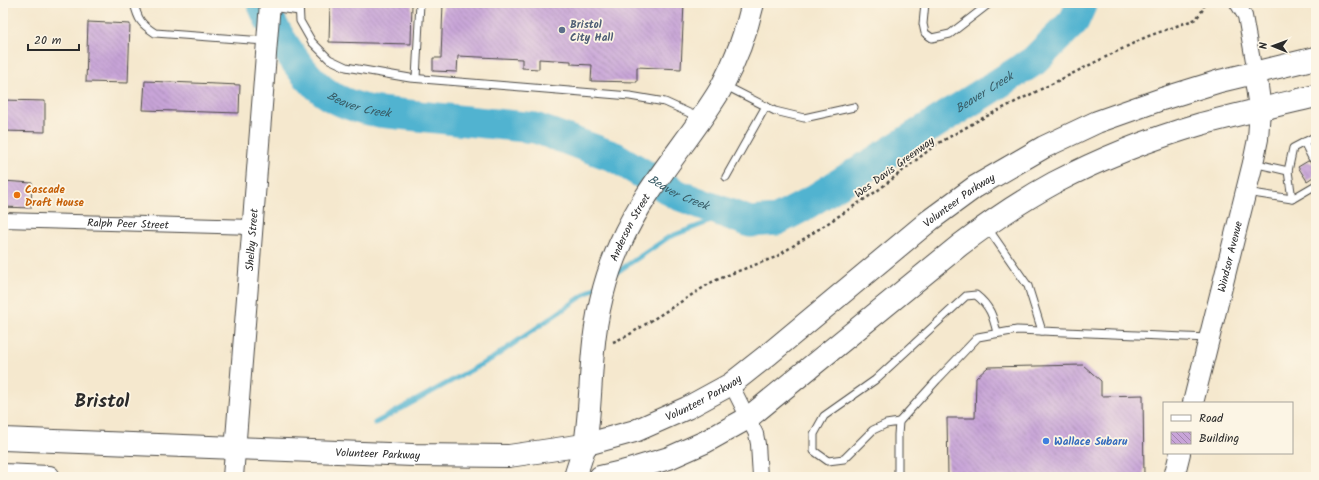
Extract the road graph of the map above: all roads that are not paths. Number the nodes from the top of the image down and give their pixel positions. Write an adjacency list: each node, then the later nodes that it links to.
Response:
1 (134, 3): 10 (lane)
2 (299, 3): 9 (lane)
3 (420, 3): 13 (lane)
4 (753, 3): 14 (highway, Anderson Street)
5 (925, 3): 6 (lane)
6 (990, 3)
7 (1238, 3): 12 (street)
8 (269, 5): 9 (lane); 10 (street, Shelby Street)
9 (299, 11): 13 (lane)
10 (267, 41): 31 (street, Shelby Street)
11 (1316, 58): 12 (highway, Volunteer Parkway)
12 (1255, 72): 18 (highway); 35 (highway, Volunteer Parkway)
13 (416, 78): 19 (lane)
14 (722, 84): 16 (lane); 19 (highway, Anderson Street)
15 (1316, 96): 18 (highway)
16 (766, 106): 17 (lane); 25 (lane)
17 (854, 107)
18 (1260, 109): 23 (street, Windsor Avenue); 30 (highway)
19 (700, 118): 40 (highway, Anderson Street)
20 (1316, 136): 21 (lane)
21 (1304, 142): 22 (lane); 24 (lane)
22 (1312, 158)
23 (1253, 163): 24 (lane); 27 (street, Windsor Avenue)
24 (1288, 171): 28 (lane)
25 (726, 176)
26 (1316, 185): 28 (lane)
27 (1246, 192): 28 (lane); 34 (street, Windsor Avenue)
28 (1292, 199)
29 (3, 220): 31 (street, Ralph Peer Street)
30 (986, 225): 32 (lane); 37 (highway)
31 (253, 227): 41 (street, Shelby Street)
32 (1042, 331): 33 (lane); 34 (lane)
33 (997, 333): 38 (lane); 38 (lane)
34 (1209, 338): 36 (street, Windsor Avenue)
35 (731, 384): 37 (street); 40 (highway, Volunteer Parkway)
36 (1193, 402)
37 (748, 418): 47 (highway); 48 (street)
38 (899, 422): 49 (lane)
39 (3, 439): 41 (highway, Volunteer Parkway)
40 (584, 446): 41 (highway, Volunteer Parkway); 46 (highway, Anderson Street)
41 (236, 448): 45 (street, Shelby Street)
42 (1180, 454): 50 (street)
43 (5, 476): 44 (highway)
44 (49, 477)
45 (234, 477)
46 (575, 477)
47 (600, 477)
48 (760, 477)
49 (898, 477)
50 (1174, 477)

